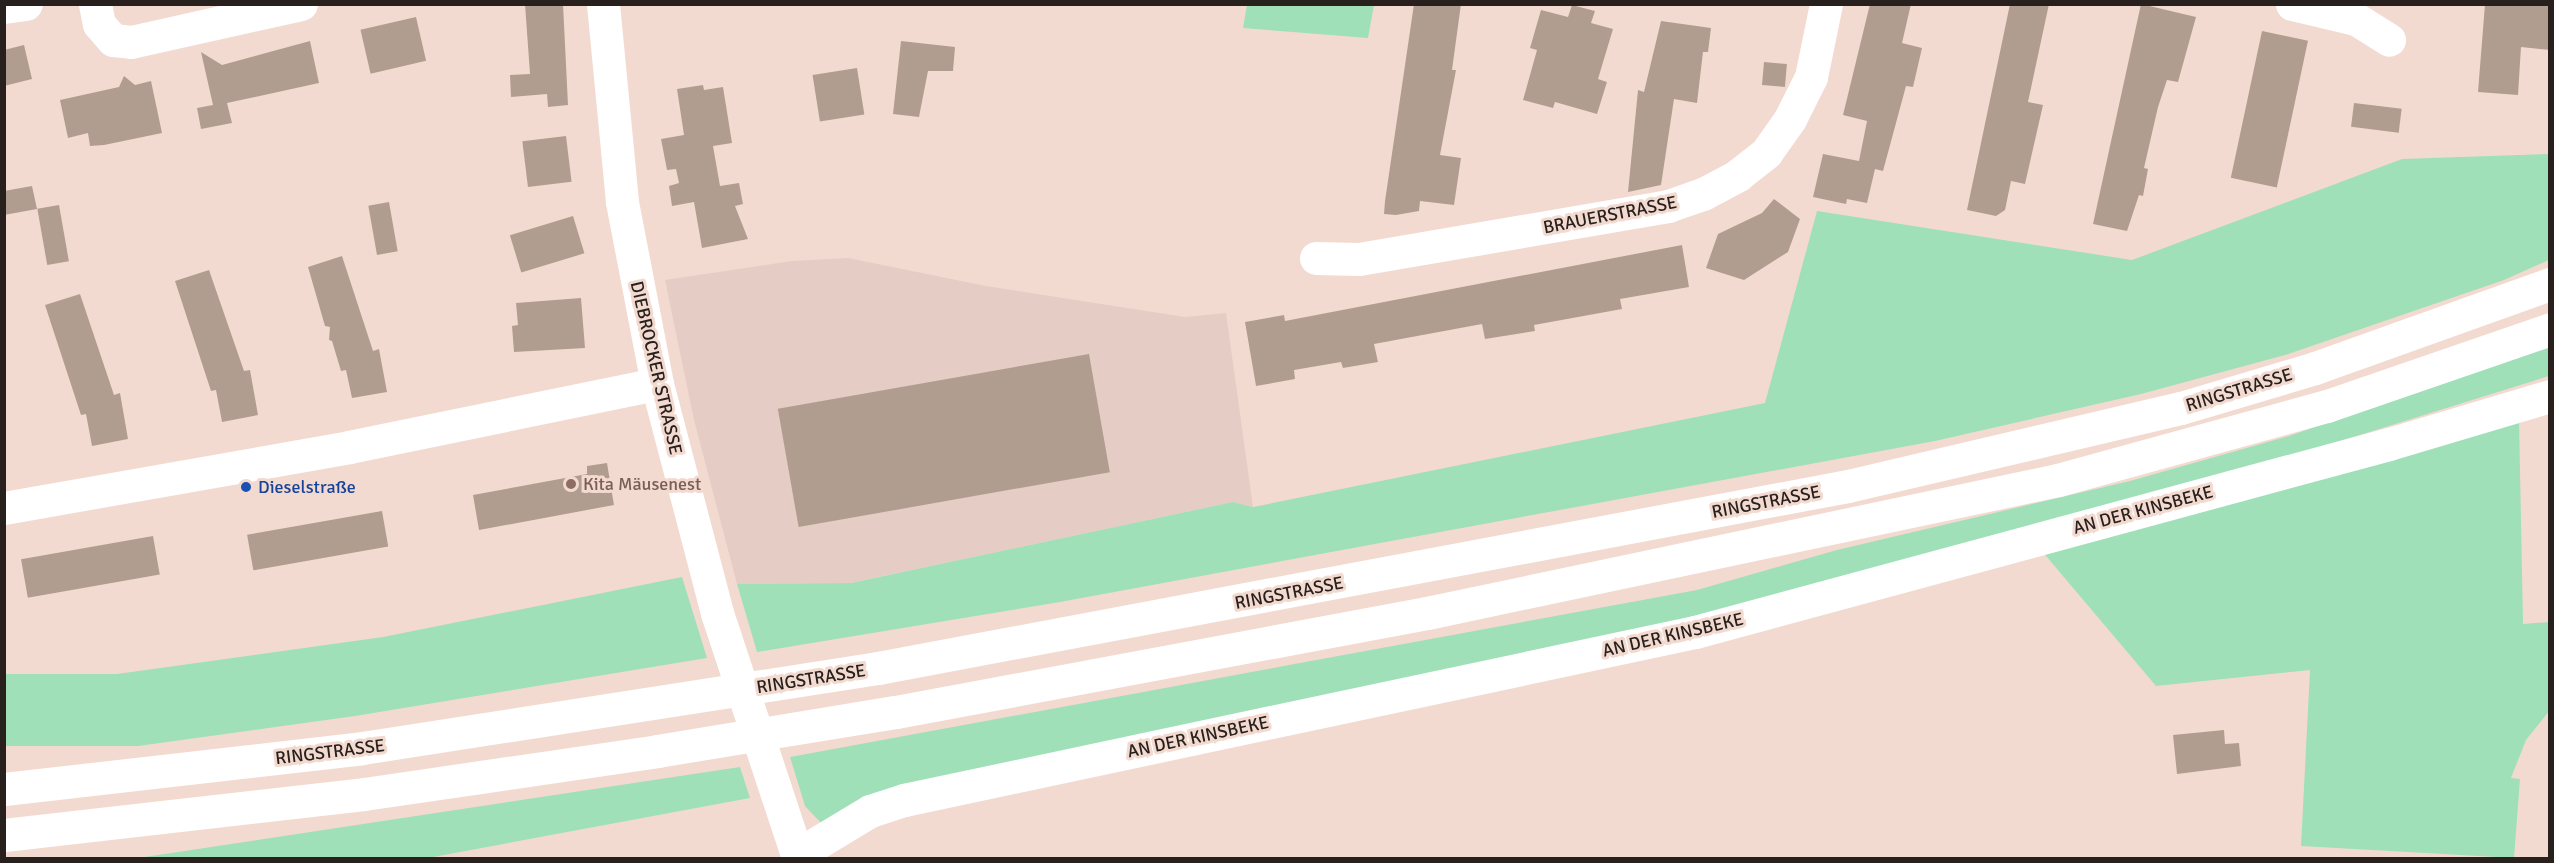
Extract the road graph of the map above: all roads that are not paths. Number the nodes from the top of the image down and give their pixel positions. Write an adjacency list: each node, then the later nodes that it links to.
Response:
1 (26, 4): 7 (main road)
2 (95, 4): 3 (main road)
3 (301, 4)
4 (603, 4): 12 (main road, DIEBROCKER STRASSE)
5 (1826, 4): 9 (main road, BRAUERSTRASSE)
6 (2292, 4): 8 (main road)
7 (4, 7)
8 (2389, 40)
9 (1317, 258)
10 (2550, 284): 15 (main road, RINGSTRASSE)
11 (2550, 329): 16 (main road)
12 (657, 384): 14 (main road); 17 (main road, DIEBROCKER STRASSE)
13 (2550, 396): 17 (main road, AN DER KINSBEKE)
14 (4, 508)
15 (4, 789)
16 (4, 835)
17 (797, 857)

